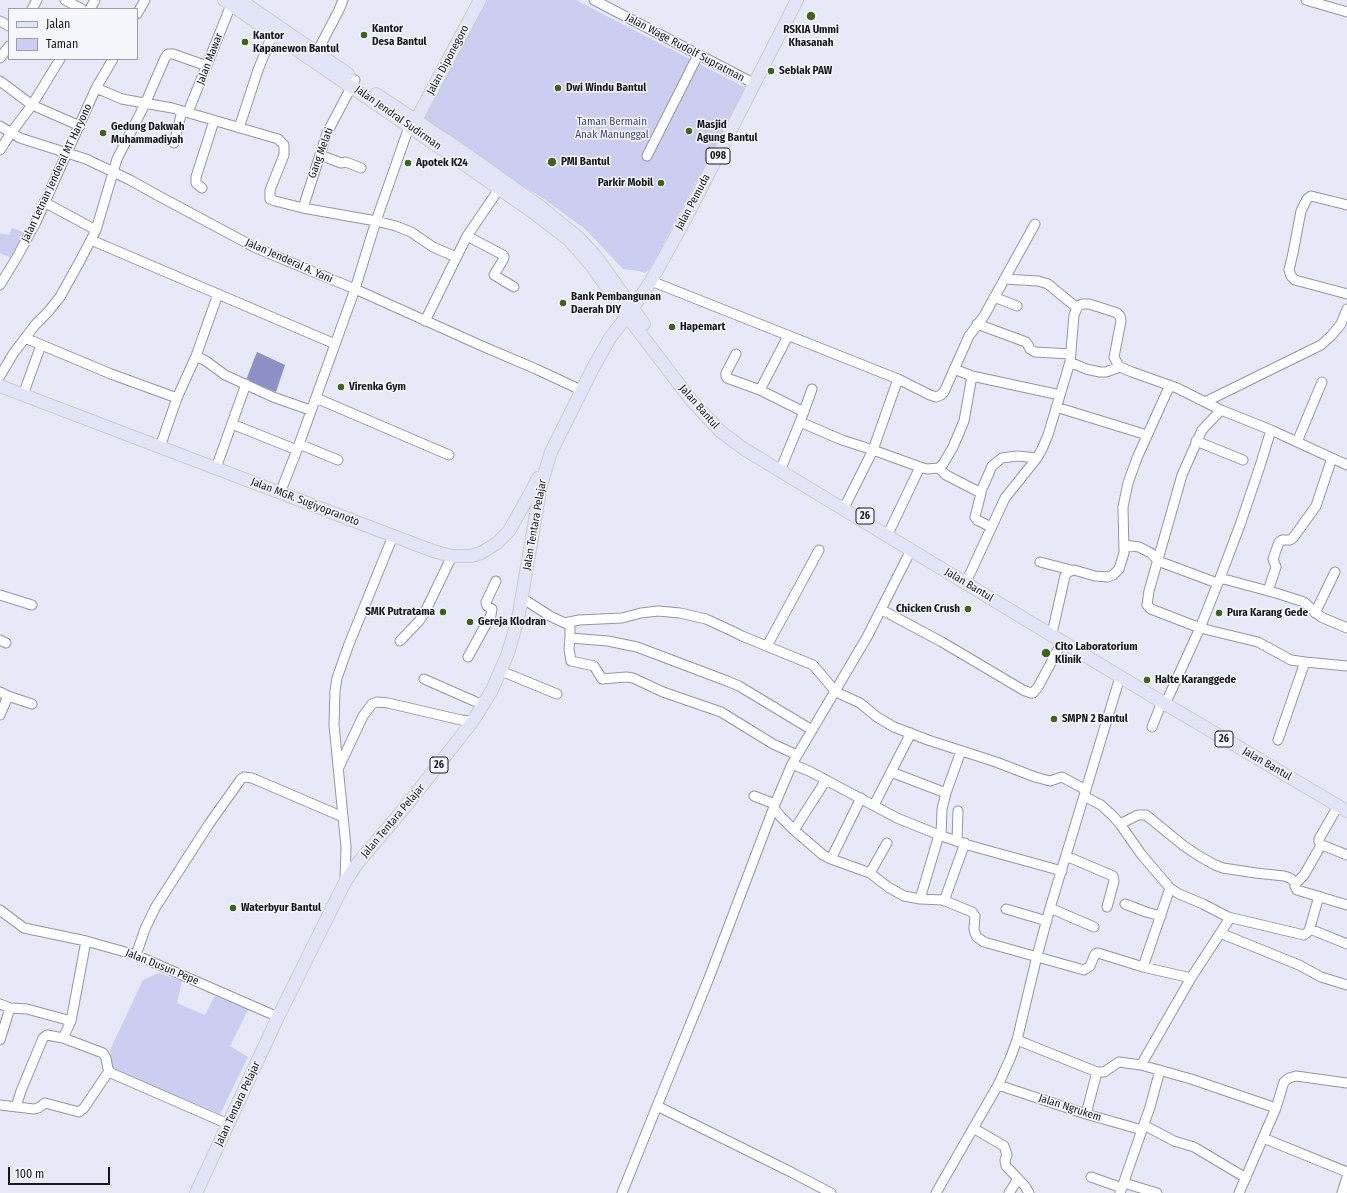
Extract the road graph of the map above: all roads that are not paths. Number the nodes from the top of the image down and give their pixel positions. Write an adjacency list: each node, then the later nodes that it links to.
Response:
1 (65, 0): 9 (street)
2 (145, 0): 10 (street)
3 (343, 0): 14 (street)
4 (480, 0): 28 (main road, Jalan Diponegoro)
5 (594, 0): 15 (street, Jalan Wage Rudolf Supratman)
6 (798, 0): 22 (main road, Jalan Pemuda / 098)
7 (1306, 0): 11 (street)
8 (232, 2): 12 (main road, Jalan Jendral Sudirman); 14 (main road, Jalan Jendral Sudirman); 19 (street, Jalan Mawar)
9 (80, 8)
10 (138, 12)
11 (1347, 12)
12 (273, 33): 21 (main road, Jalan Jendral Sudirman); 31 (street)
13 (8, 47): 16 (street)
14 (317, 52): 21 (main road, Jalan Jendral Sudirman)
15 (698, 54): 22 (street, Jalan Wage Rudolf Supratman); 37 (street)
16 (0, 58)
17 (59, 60): 25 (street)
18 (111, 60): 23 (street, Jalan Letnan Jenderal MT Haryono)
19 (207, 66): 24 (street); 26 (street, Jalan Mawar)
20 (0, 81): 25 (street)
21 (354, 83): 28 (main road, Jalan Jendral Sudirman); 36 (street, Gang Melati)
22 (755, 84): 52 (main road, Jalan Pemuda / 098)
23 (96, 88): 24 (street); 30 (street, Jalan Letnan Jenderal MT Haryono)
24 (145, 104): 26 (street); 39 (street)
25 (32, 105): 30 (street); 32 (street)
26 (185, 112): 27 (street); 33 (street, Jalan Mawar)
27 (214, 121): 31 (street); 40 (street)
28 (413, 123): 41 (main road, Jalan Jendral Sudirman); 45 (street); 62 (main road, Jalan Jendral Sudirman)
29 (0, 126): 32 (street, Jalan Jenderal A. Yani)
30 (80, 126): 35 (street, Jalan Letnan Jenderal MT Haryono)
31 (239, 128): 44 (street)
32 (10, 133): 34 (street); 35 (street, Jalan Jenderal A. Yani)
33 (174, 143)
34 (0, 150)
35 (66, 152): 39 (street, Jalan Jenderal A. Yani); 42 (street, Jalan Letnan Jenderal MT Haryono)
36 (320, 155): 38 (street); 44 (street, Gang Melati)
37 (647, 156)
38 (361, 168)
39 (114, 172): 47 (street); 55 (street, Jalan Jenderal A. Yani)
40 (202, 188)
41 (499, 189): 48 (street); 62 (main road, Jalan Jendral Sudirman)
42 (44, 202): 47 (street); 53 (street, Jalan Letnan Jenderal MT Haryono)
43 (1347, 205): 57 (street)
44 (303, 208): 45 (street)
45 (376, 221): 50 (street); 55 (street)
46 (1035, 224): 51 (street)
47 (96, 230): 49 (street)
48 (467, 236): 50 (street); 54 (street)
49 (91, 240): 56 (street); 66 (street)
50 (456, 257): 63 (street)
51 (1004, 279): 58 (street); 60 (street)
52 (651, 281): 62 (main road, Jalan Pemuda / 098); 65 (street)
53 (0, 285)
54 (514, 287)
55 (355, 289): 63 (street, Jalan Jenderal A. Yani); 67 (street)
56 (218, 294): 67 (street); 70 (street)
57 (1347, 294)
58 (994, 297): 59 (street); 64 (street)
59 (1017, 306)
60 (1077, 308): 71 (street); 72 (street)
61 (1347, 309): 88 (street)
62 (630, 312): 82 (main road, Jalan Tentara Pelajar / 26); 109 (main road, Jalan Bantul / 26); 117 (main road, Jalan Bantul / 26)
63 (425, 321): 82 (street, Jalan Jenderal A. Yani)
64 (977, 324): 71 (street); 73 (street)
65 (788, 336): 76 (street); 83 (street)
66 (25, 338): 68 (street); 74 (street)
67 (335, 344): 87 (street)
68 (41, 345): 84 (street); 86 (street)
69 (736, 354): 83 (street)
70 (196, 356): 78 (street); 86 (street)
71 (1071, 358): 72 (street); 85 (street)
72 (1120, 367): 79 (street)
73 (954, 369): 75 (street); 76 (street)
74 (0, 376)
75 (972, 376): 85 (street); 112 (street)
76 (898, 379): 102 (street)
77 (1322, 382): 99 (street)
78 (246, 384): 90 (street); 94 (street)
79 (1170, 384): 88 (street); 96 (street)
80 (0, 386): 84 (main road, Jalan MGR. Sugiyopranoto)
81 (812, 389): 92 (street)
82 (581, 390): 97 (main road, Jalan Tentara Pelajar / 26)
83 (760, 390): 92 (street)
84 (23, 395): 100 (main road, Jalan MGR. Sugiyopranoto)
85 (1060, 395): 89 (street)
86 (177, 398): 100 (street)
87 (316, 398): 90 (street); 103 (street)
88 (1207, 403): 91 (street)
89 (1056, 407): 96 (street); 104 (street)
90 (310, 410): 101 (street)
91 (1220, 410): 95 (street); 98 (street)
92 (804, 412): 93 (street)
93 (800, 422): 102 (street); 109 (street)
94 (232, 424): 101 (street); 111 (street)
95 (1271, 430): 99 (street); 129 (street)
96 (1147, 435): 119 (street)
97 (557, 439): 122 (main road, Jalan MGR. Sugiyopranoto); 132 (main road, Jalan Tentara Pelajar / 26)
98 (1196, 441): 107 (street); 123 (street)
99 (1297, 442): 105 (street)
100 (160, 447): 111 (main road, Jalan MGR. Sugiyopranoto)
101 (298, 447): 106 (street); 114 (street)
102 (873, 450): 110 (street); 115 (street)
103 (449, 455)
104 (1037, 458): 113 (street); 116 (street)
105 (1332, 458): 108 (street); 130 (street)
106 (338, 460)
107 (1243, 460)
108 (1347, 465)
109 (782, 466): 115 (main road, Jalan Bantul / 26)
110 (920, 467): 112 (street); 117 (street)
111 (216, 468): 114 (main road, Jalan MGR. Sugiyopranoto)
112 (939, 468): 116 (street)
113 (982, 489)
114 (280, 493): 118 (main road, Jalan MGR. Sugiyopranoto)
115 (846, 504): 117 (main road, Jalan Bantul / 26)
116 (991, 527): 127 (street)
117 (888, 533): 121 (main road, Jalan Bantul / 26); 127 (main road, Jalan Bantul / 26)
118 (393, 536): 122 (main road, Jalan MGR. Sugiyopranoto); 165 (street)
119 (1124, 545): 123 (street); 125 (street)
120 (819, 550): 143 (street)
121 (911, 550): 134 (street); 142 (main road, Jalan Bantul / 26)
122 (452, 556): 141 (street)
123 (1158, 561): 129 (street); 137 (street)
124 (1040, 562): 125 (street)
125 (1071, 570): 139 (street)
126 (1335, 572): 135 (street)
127 (968, 578): 139 (main road, Jalan Bantul / 26)
128 (496, 581): 144 (street)
129 (1219, 581): 130 (street); 137 (street)
130 (1268, 591): 135 (street)
131 (0, 595): 133 (street)
132 (522, 598): 136 (street); 147 (main road, Jalan Tentara Pelajar / 26)
133 (32, 605)
134 (882, 610): 142 (street); 150 (street)
135 (1315, 613): 138 (street)
136 (565, 623): 140 (street); 143 (street)
137 (1200, 628): 145 (street); 153 (street)
138 (1347, 628)
139 (1053, 630): 153 (main road, Jalan Bantul / 26)
140 (570, 638): 159 (street); 163 (street)
141 (400, 641)
142 (1062, 642): 148 (main road, Jalan Bantul / 26)
143 (767, 646): 150 (street)
144 (468, 656)
145 (1305, 662): 146 (street); 161 (street)
146 (1347, 666)
147 (501, 671): 152 (street); 155 (main road, Jalan Tentara Pelajar / 26)
148 (1120, 677): 153 (main road, Jalan Bantul / 26); 169 (street)
149 (424, 679): 155 (street)
150 (836, 692): 159 (street); 160 (street)
151 (4, 694): 154 (street); 156 (street)
152 (557, 694)
153 (1165, 700): 158 (street); 174 (main road, Jalan Bantul / 26)
154 (32, 704)
155 (483, 705): 157 (main road, Jalan Tentara Pelajar / 26)
156 (0, 714)
157 (473, 721): 165 (street); 188 (main road, Jalan Tentara Pelajar / 26)
158 (1152, 727)
159 (812, 730): 163 (street)
160 (911, 733): 162 (street); 166 (street)
161 (1278, 740)
162 (961, 751): 168 (street); 169 (street)
163 (797, 755): 164 (street)
164 (792, 764): 167 (street); 173 (street)
165 (338, 767): 176 (street)
166 (891, 772): 168 (street); 172 (street)
167 (826, 780): 171 (street); 178 (street)
168 (946, 793): 179 (street)
169 (1085, 793): 177 (street); 184 (street)
170 (754, 796): 173 (street)
171 (861, 798): 172 (street); 185 (street)
172 (874, 805): 179 (street)
173 (775, 806): 178 (street); 227 (street)
174 (1344, 808): 182 (street)
175 (958, 811): 180 (street)
176 (343, 817): 188 (street); 208 (street)
177 (1120, 824): 189 (street); 190 (street)
178 (794, 830): 185 (street)
179 (940, 835): 180 (street); 192 (street)
180 (961, 842): 186 (street); 193 (street)
181 (886, 844): 187 (street)
182 (1321, 845): 183 (street); 189 (street)
183 (1347, 855)
184 (1066, 856): 186 (street); 196 (street)
185 (831, 859): 187 (street)
186 (1062, 871): 197 (street)
187 (870, 873): 192 (street)
188 (345, 882): 215 (main road, Jalan Tentara Pelajar / 26)
189 (1296, 883): 191 (street)
190 (1170, 888): 200 (street); 201 (street)
191 (1319, 896): 195 (street); 204 (street)
192 (920, 899): 193 (street)
193 (944, 901): 209 (street)
194 (1125, 904): 200 (street)
195 (1347, 904)
196 (1107, 907)
197 (1050, 908): 202 (street); 203 (street)
198 (1006, 909): 202 (street)
199 (0, 910): 206 (street, Jalan Dusun Pepe)
200 (1161, 916): 210 (street)
201 (1227, 917): 204 (street); 205 (street)
202 (1046, 921): 209 (street)
203 (1094, 927)
204 (1310, 929): 207 (street)
205 (1220, 933): 211 (street); 212 (street)
206 (86, 941): 208 (street, Jalan Dusun Pepe); 216 (street)
207 (1347, 944)
208 (136, 955): 215 (street, Jalan Dusun Pepe)
209 (1037, 956): 210 (street); 219 (street)
210 (1143, 967): 211 (street)
211 (1191, 978): 220 (street)
212 (1347, 985)
213 (0, 1004): 214 (street)
214 (10, 1008): 216 (street); 218 (street)
215 (278, 1016): 231 (main road, Jalan Tentara Pelajar / 26)
216 (71, 1021): 217 (street)
217 (63, 1038): 222 (street); 228 (street)
218 (0, 1040)
219 (1017, 1040): 223 (street); 225 (street)
220 (1141, 1065): 221 (street); 223 (street)
221 (1160, 1070): 229 (street); 232 (street)
222 (109, 1071): 228 (street); 231 (street)
223 (1097, 1072): 230 (street)
224 (1347, 1083): 229 (street)
225 (998, 1085): 230 (street, Jalan Ngrukem); 233 (street)
226 (0, 1104): 228 (street)
227 (657, 1106): 241 (street); 243 (street)
228 (16, 1107)
229 (1276, 1108): 234 (street)
230 (1086, 1114): 232 (street, Jalan Ngrukem)
231 (228, 1124): 242 (main road, Jalan Tentara Pelajar / 26)
232 (1143, 1127): 238 (street, Jalan Ngrukem); 240 (street)
233 (973, 1128): 239 (street); 245 (street)
234 (1263, 1138): 235 (street); 238 (street)
235 (1347, 1172)
236 (1091, 1177): 240 (street)
237 (1347, 1177): 250 (street)
238 (1246, 1178): 249 (street)
239 (1018, 1179): 246 (street); 247 (street)
240 (1122, 1188): 248 (street)
241 (821, 1191): 244 (street)
242 (196, 1193)
243 (622, 1193)
244 (831, 1193)
245 (936, 1193)
246 (1009, 1193)
247 (1029, 1193)
248 (1157, 1193)
249 (1239, 1193)
250 (1342, 1193)

